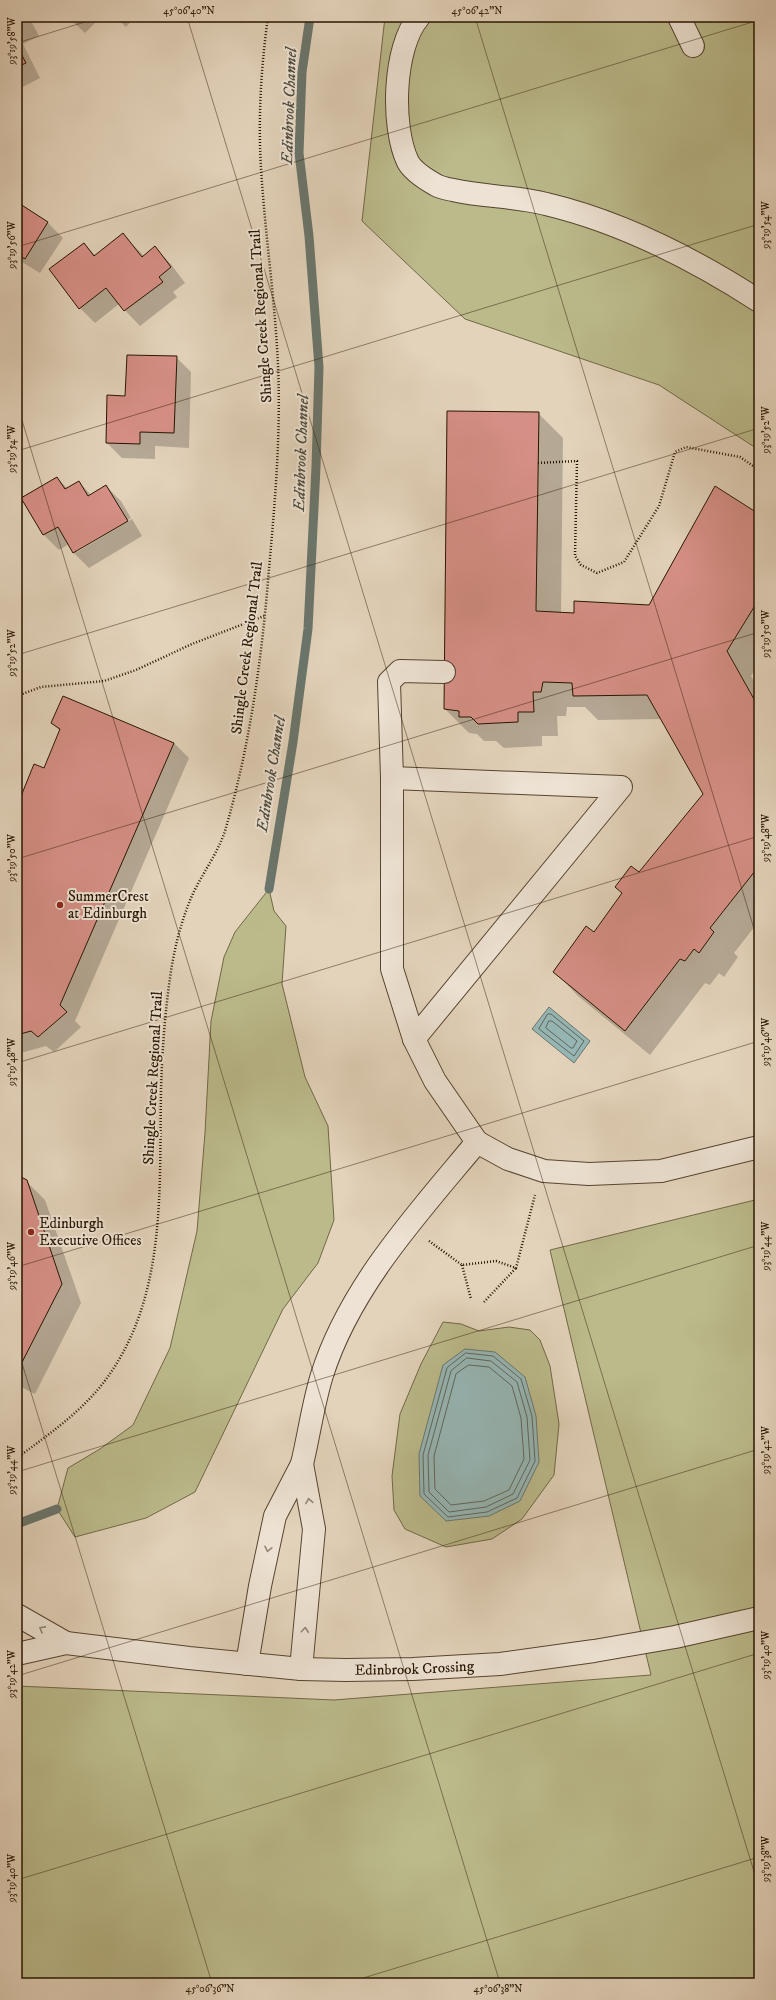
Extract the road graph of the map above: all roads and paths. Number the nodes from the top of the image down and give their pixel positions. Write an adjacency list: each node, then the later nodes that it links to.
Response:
1 (268, 17): 8 (path, Shingle Creek Regional Trail)
2 (419, 17): 5 (street)
3 (679, 17): 4 (street)
4 (692, 46)
5 (759, 301)
6 (538, 463): 7 (path)
7 (759, 470)
8 (264, 616): 10 (path); 21 (path, Shingle Creek Regional Trail)
9 (444, 672): 11 (street)
10 (17, 696)
11 (392, 778): 12 (street); 12 (street)
12 (414, 1039): 13 (street)
13 (478, 1142): 14 (street); 22 (street)
14 (759, 1147)
15 (537, 1191): 18 (path)
16 (427, 1239): 17 (path)
17 (462, 1265): 18 (path); 19 (path)
18 (516, 1268): 20 (path)
19 (471, 1299)
20 (484, 1302)
21 (17, 1458)
22 (302, 1464): 27 (street, one-way to 27); 28 (street, one-way to 22)
23 (17, 1615): 25 (street, Edinbrook Crossing, one-way to 23)
24 (759, 1618): 28 (street, Edinbrook Crossing)
25 (66, 1643): 26 (street, Edinbrook Crossing); 27 (street, Edinbrook Crossing)
26 (17, 1654)
27 (247, 1664): 28 (street, Edinbrook Crossing)
28 (301, 1669)

